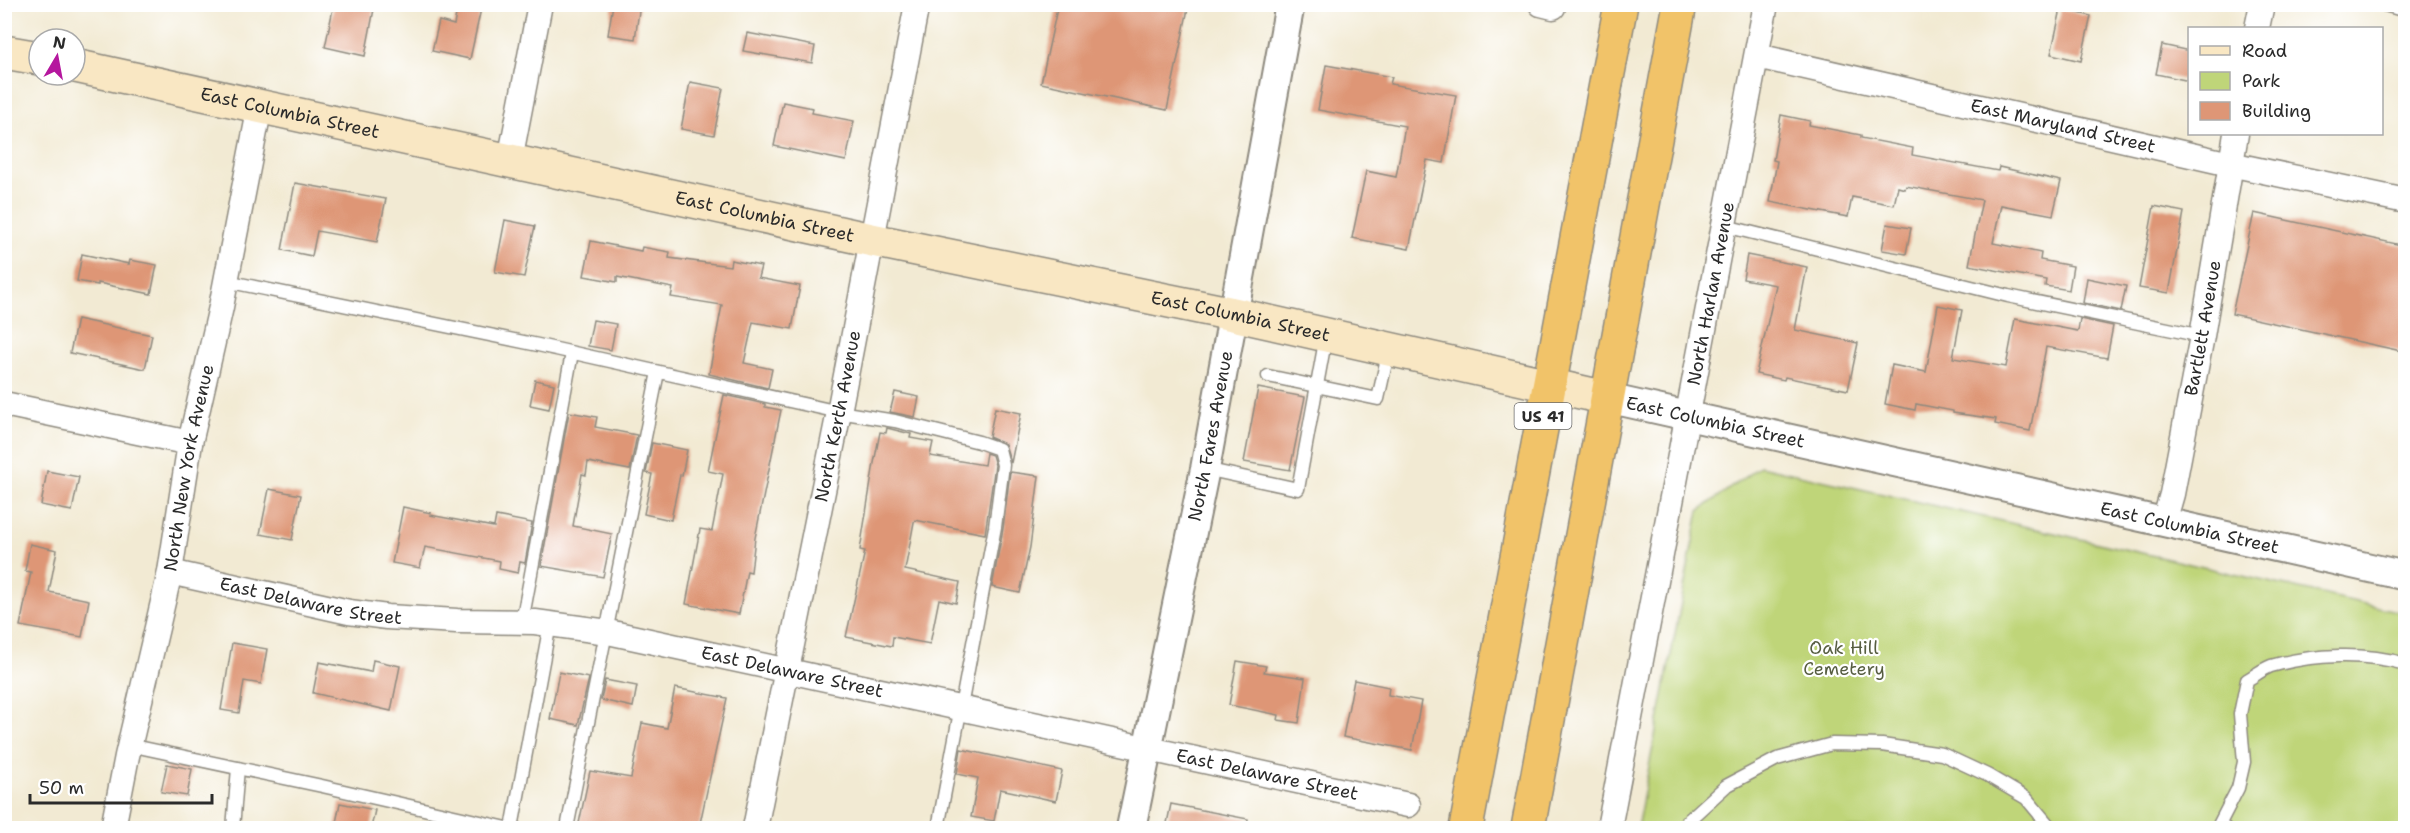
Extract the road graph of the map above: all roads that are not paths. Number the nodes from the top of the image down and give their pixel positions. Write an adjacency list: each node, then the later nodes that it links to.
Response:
1 (540, 4): 17 (street)
2 (917, 4): 21 (street, North Kerth Avenue)
3 (1290, 4): 23 (street, North Fares Avenue)
4 (1621, 4): 30 (highway, US 41)
5 (1680, 4): 32 (highway)
6 (1766, 4): 13 (street, North Harlan Avenue)
7 (2262, 4): 10 (street)
8 (2381, 4): 9 (lane)
9 (2406, 11)
10 (2257, 27)
11 (4, 51): 12 (main road)
12 (27, 56)
13 (1757, 56): 18 (street, East Maryland Street); 20 (street, North Harlan Avenue)
14 (87, 69): 15 (main road, East Columbia Street)
15 (260, 106): 17 (main road, East Columbia Street); 22 (street, North New York Avenue)
16 (2236, 135): 18 (street, Bartlett Avenue)
17 (510, 160): 21 (main road, East Columbia Street)
18 (2230, 164): 19 (street, East Maryland Street); 25 (street, Bartlett Avenue)
19 (2406, 201)
20 (1725, 226): 25 (lane); 35 (street, North Harlan Avenue)
21 (872, 240): 23 (main road, East Columbia Street); 34 (street, North Kerth Avenue)
22 (226, 281): 27 (lane); 36 (street, North New York Avenue)
23 (1233, 314): 24 (main road, East Columbia Street); 37 (street, North Fares Avenue)
24 (1326, 334): 26 (main road, East Columbia Street); 31 (lane)
25 (2202, 336): 38 (street, Bartlett Avenue)
26 (1389, 348): 30 (main road, East Columbia Street); 31 (lane)
27 (572, 353): 28 (lane); 41 (lane)
28 (658, 372): 34 (lane); 43 (lane)
29 (1268, 376): 31 (lane)
30 (1549, 383): 32 (main road, East Columbia Street); 60 (highway, US 41)
31 (1317, 387): 37 (lane)
32 (1607, 398): 35 (street, East Columbia Street); 61 (highway)
33 (4, 404): 36 (street)
34 (839, 412): 45 (street, North Kerth Avenue); 46 (lane)
35 (1689, 416): 38 (street, East Columbia Street); 62 (street, North Harlan Avenue)
36 (190, 443): 39 (street, North New York Avenue)
37 (1205, 469): 48 (street, North Fares Avenue)
38 (2163, 522): 40 (street, East Columbia Street)
39 (170, 573): 41 (street, East Delaware Street); 47 (street, North New York Avenue)
40 (2406, 576)
41 (522, 622): 42 (street, East Delaware Street)
42 (550, 624): 43 (street, East Delaware Street); 55 (lane)
43 (608, 632): 45 (street, East Delaware Street); 56 (lane)
44 (2406, 664): 51 (lane)
45 (787, 671): 46 (street, East Delaware Street); 57 (street, North Kerth Avenue)
46 (962, 708): 48 (street, East Delaware Street); 58 (lane)
47 (129, 745): 49 (lane); 52 (street, North New York Avenue)
48 (1146, 747): 50 (street, East Delaware Street); 59 (street, North Fares Avenue)
49 (238, 768): 53 (lane); 54 (lane)
50 (1408, 805)
51 (2218, 827)
52 (113, 828)
53 (233, 828)
54 (507, 828)
55 (512, 828)
56 (567, 828)
57 (755, 828)
58 (938, 828)
59 (1131, 828)
60 (1466, 828)
61 (1528, 828)
62 (1610, 828)
63 (1680, 828): 64 (lane)
64 (2050, 828)

